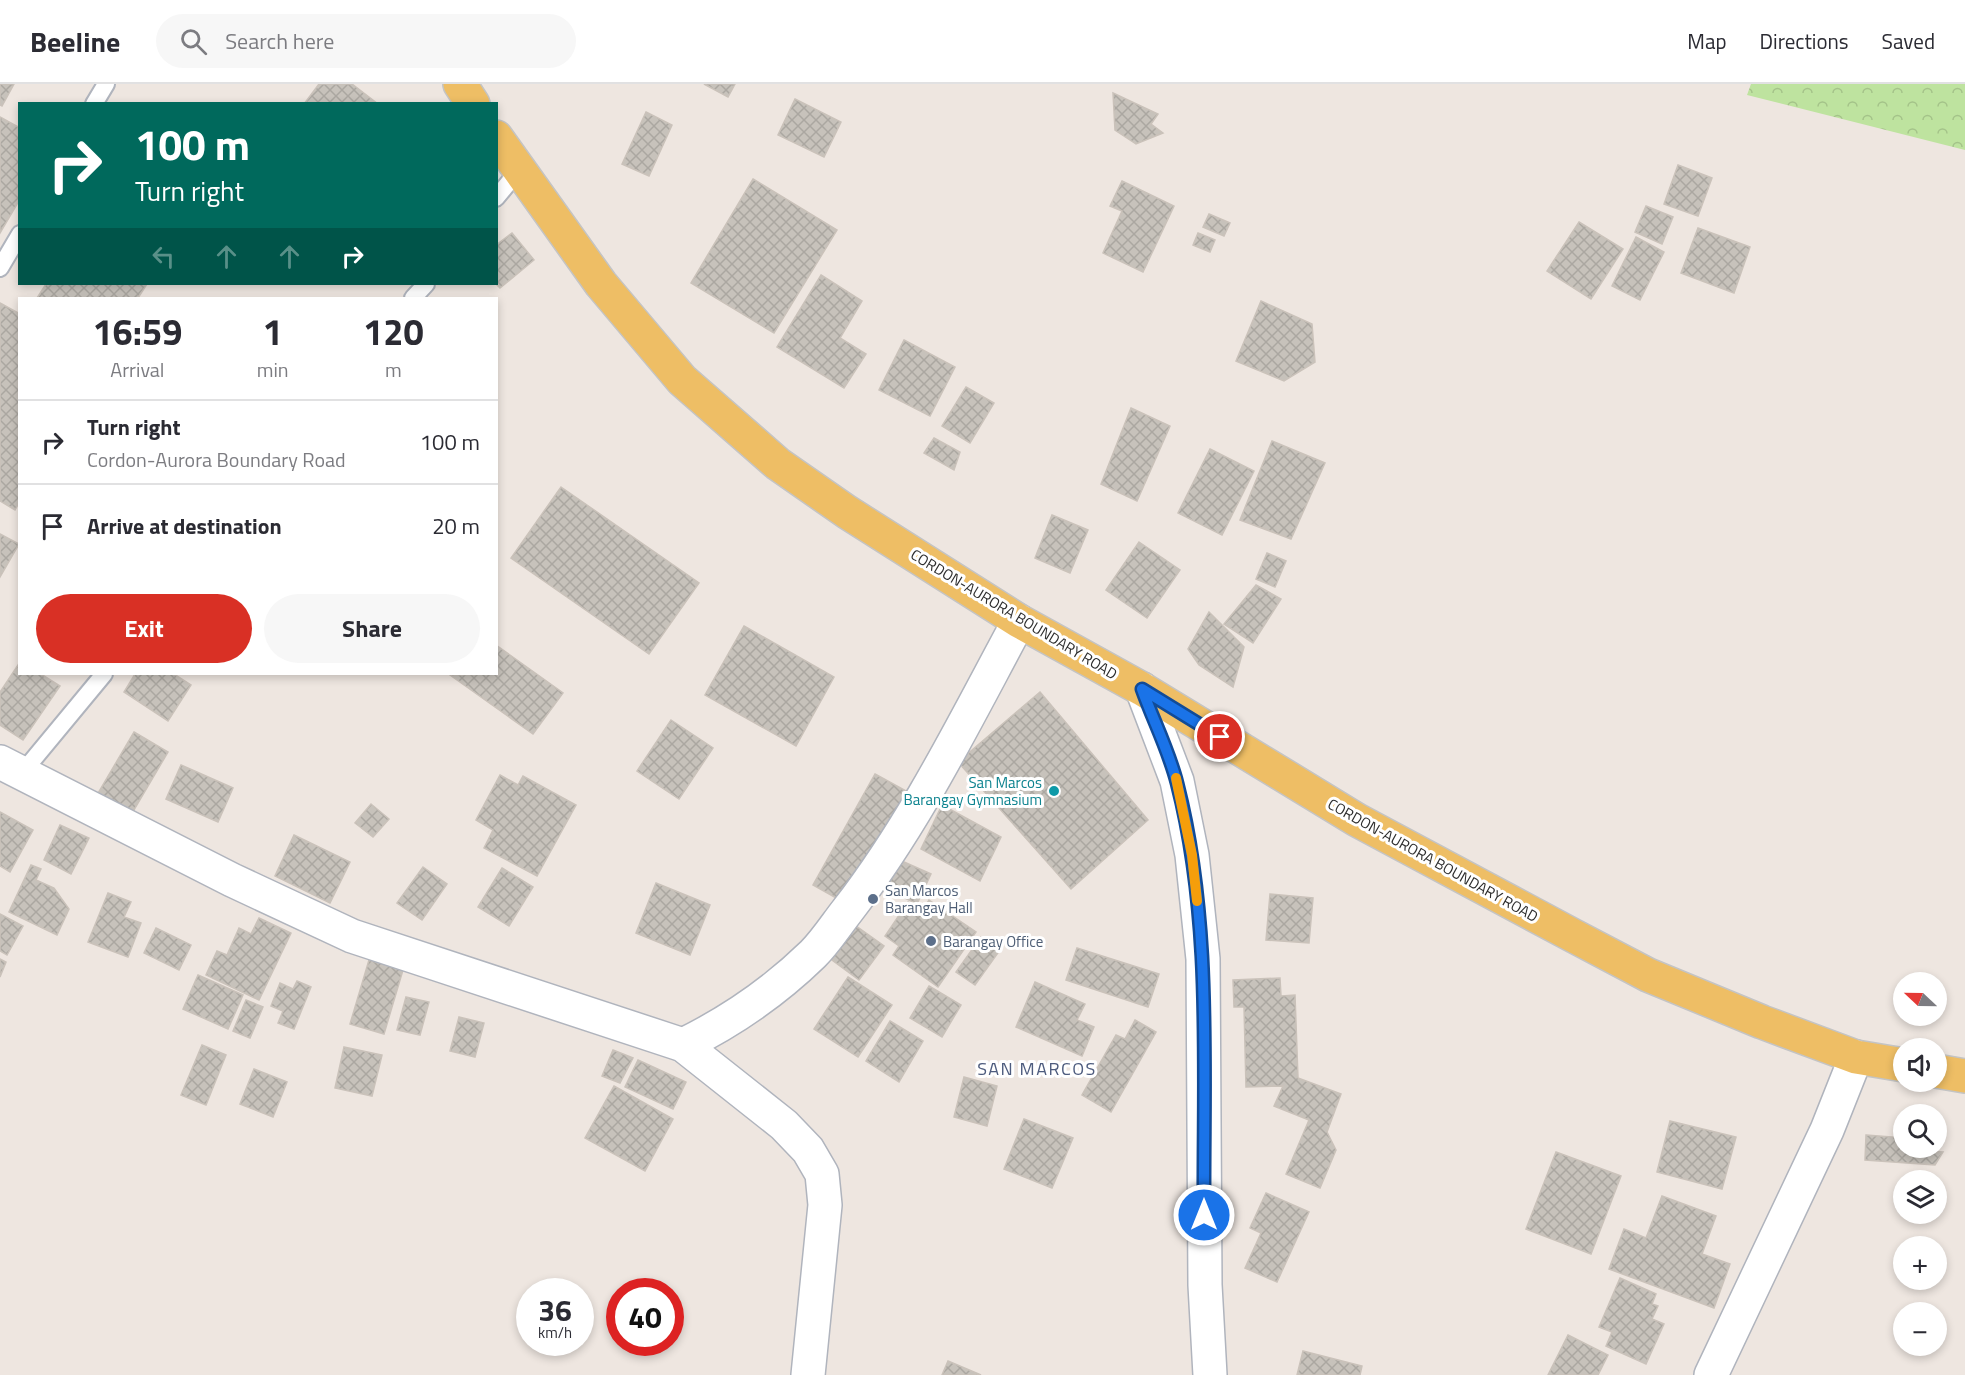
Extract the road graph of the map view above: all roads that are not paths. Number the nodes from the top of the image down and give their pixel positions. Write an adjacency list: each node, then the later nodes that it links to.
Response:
1 (106, 84): 3 (lane)
2 (460, 84): 4 (main road)
3 (95, 102)
4 (472, 102)
5 (498, 140): 6 (main road, CORDON-AURORA BOUNDARY ROAD)
6 (519, 170): 7 (lane); 12 (main road, CORDON-AURORA BOUNDARY ROAD)
7 (498, 196)
8 (18, 237): 9 (lane)
9 (0, 268)
10 (425, 285): 11 (lane)
11 (414, 297)
12 (1020, 621): 14 (main road, CORDON-AURORA BOUNDARY ROAD); 16 (street)
13 (103, 675): 15 (lane)
14 (1142, 689): 17 (main road, CORDON-AURORA BOUNDARY ROAD); 22 (street)
15 (11, 768): 16 (street)
16 (683, 1046): 21 (street)
17 (1856, 1057): 18 (main road, CORDON-AURORA BOUNDARY ROAD); 23 (street)
18 (1893, 1063)
19 (1947, 1073): 20 (main road)
20 (1965, 1076)
21 (808, 1375)
22 (1210, 1375)
23 (1711, 1375)

